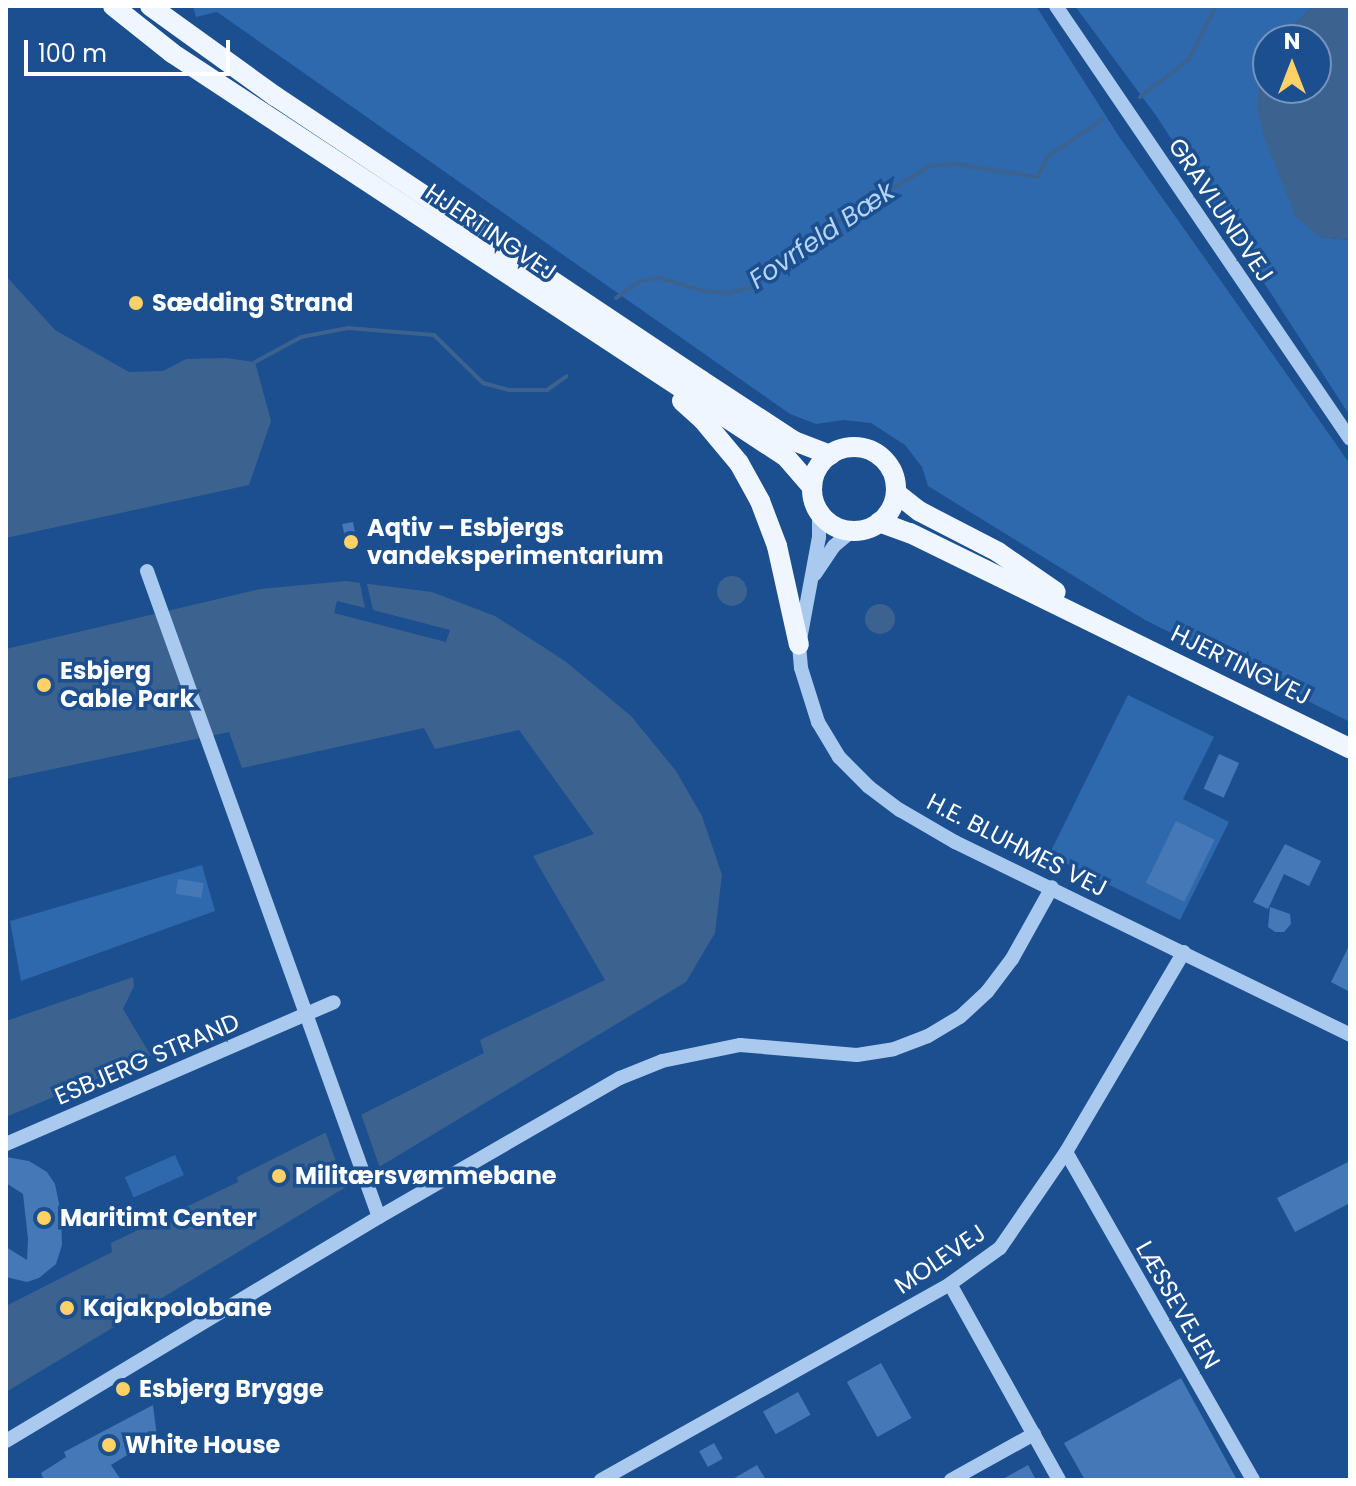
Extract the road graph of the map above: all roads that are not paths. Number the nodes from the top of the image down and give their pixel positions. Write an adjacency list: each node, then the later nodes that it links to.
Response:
1 (150, 6): 4 (main road); 7 (main road, HJERTINGVEJ)
2 (1056, 6): 6 (street, GRAVLUNDVEJ)
3 (111, 7): 4 (main road, HJERTINGVEJ)
4 (136, 26): 5 (main road, HJERTINGVEJ)
5 (564, 312): 8 (main road, HJERTINGVEJ); 16 (main road)
6 (1350, 439)
7 (830, 455): 8 (main road); 9 (main road)
8 (812, 487): 10 (main road)
9 (896, 493): 11 (main road); 15 (main road, HJERTINGVEJ)
10 (819, 512): 12 (main road); 14 (street, H.E. BLUHMES VEJ)
11 (879, 522): 12 (main road); 15 (main road, HJERTINGVEJ)
12 (852, 531): 14 (street, H.E. BLUHMES VEJ)
13 (147, 571): 21 (street)
14 (810, 585): 16 (street, H.E. BLUHMES VEJ)
15 (1108, 629): 17 (main road, HJERTINGVEJ)
16 (799, 645): 18 (street, H.E. BLUHMES VEJ)
17 (1350, 749)
18 (1052, 887): 19 (street, H.E. BLUHMES VEJ); 25 (street)
19 (1184, 952): 22 (street, H.E. BLUHMES VEJ); 24 (street, MOLEVEJ)
20 (334, 1002): 21 (street, ESBJERG STRAND)
21 (306, 1014): 23 (street, ESBJERG STRAND); 25 (street)
22 (1350, 1035)
23 (6, 1144)
24 (1066, 1152): 26 (street, MOLEVEJ); 32 (street, LÆSSEVEJEN)
25 (379, 1217): 28 (street)
26 (950, 1284): 27 (street); 29 (street, MOLEVEJ)
27 (1034, 1434): 30 (street); 31 (street)
28 (6, 1441)
29 (601, 1480)
30 (951, 1480)
31 (1059, 1480)
32 (1253, 1480)

